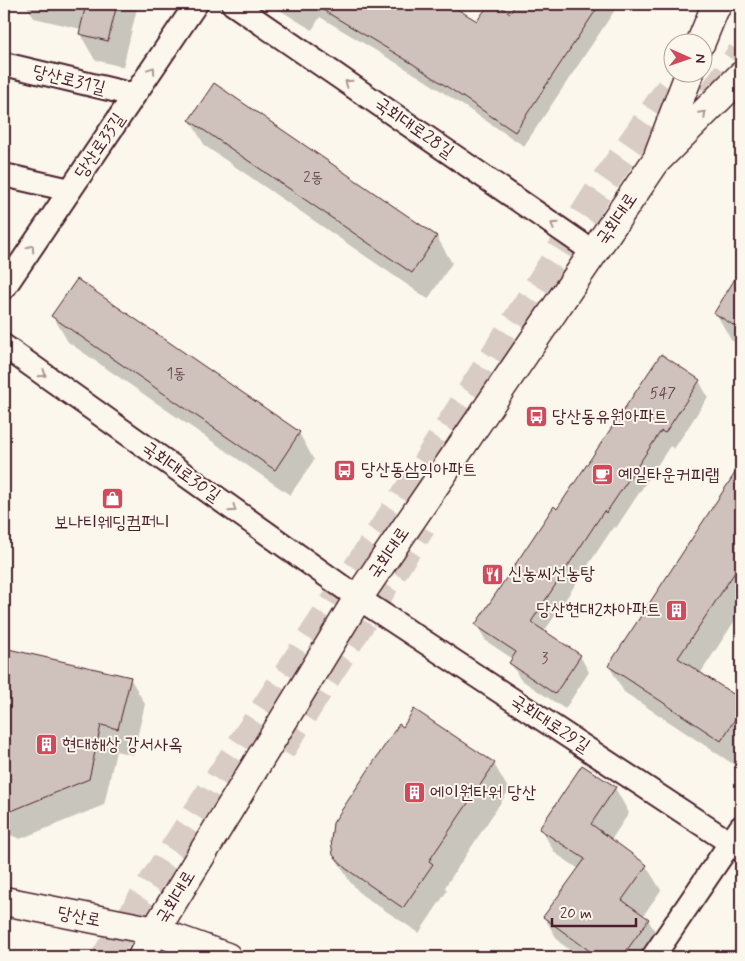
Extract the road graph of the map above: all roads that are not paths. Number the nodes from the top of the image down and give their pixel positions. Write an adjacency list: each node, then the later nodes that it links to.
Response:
1 (196, 4): 8 (street, 당산로33길, one-way to 1)
2 (233, 4): 12 (street, 국회대로28길, one-way to 2)
3 (718, 4): 4 (main road)
4 (705, 32)
5 (4, 64): 8 (street, 당산로31길)
6 (741, 76): 9 (main road, 국회대로, one-way to 6)
7 (686, 82): 9 (main road, 국회대로)
8 (134, 95): 11 (street, 당산로33길)
9 (656, 161): 12 (main road, 국회대로)
10 (4, 175): 11 (street)
11 (70, 190): 13 (street, 당산로33길, one-way to 11)
12 (595, 253): 15 (main road, 국회대로)
13 (4, 288)
14 (4, 346): 15 (street, 국회대로30길, one-way to 15)
15 (358, 598): 16 (street, 국회대로29길); 18 (main road, 국회대로)
16 (738, 840): 22 (street)
17 (4, 902): 18 (main road, 당산로)
18 (155, 931): 19 (main road, 국회대로); 20 (main road); 21 (main road, 당산로)
19 (142, 957)
20 (180, 957)
21 (227, 957)
22 (653, 957)

